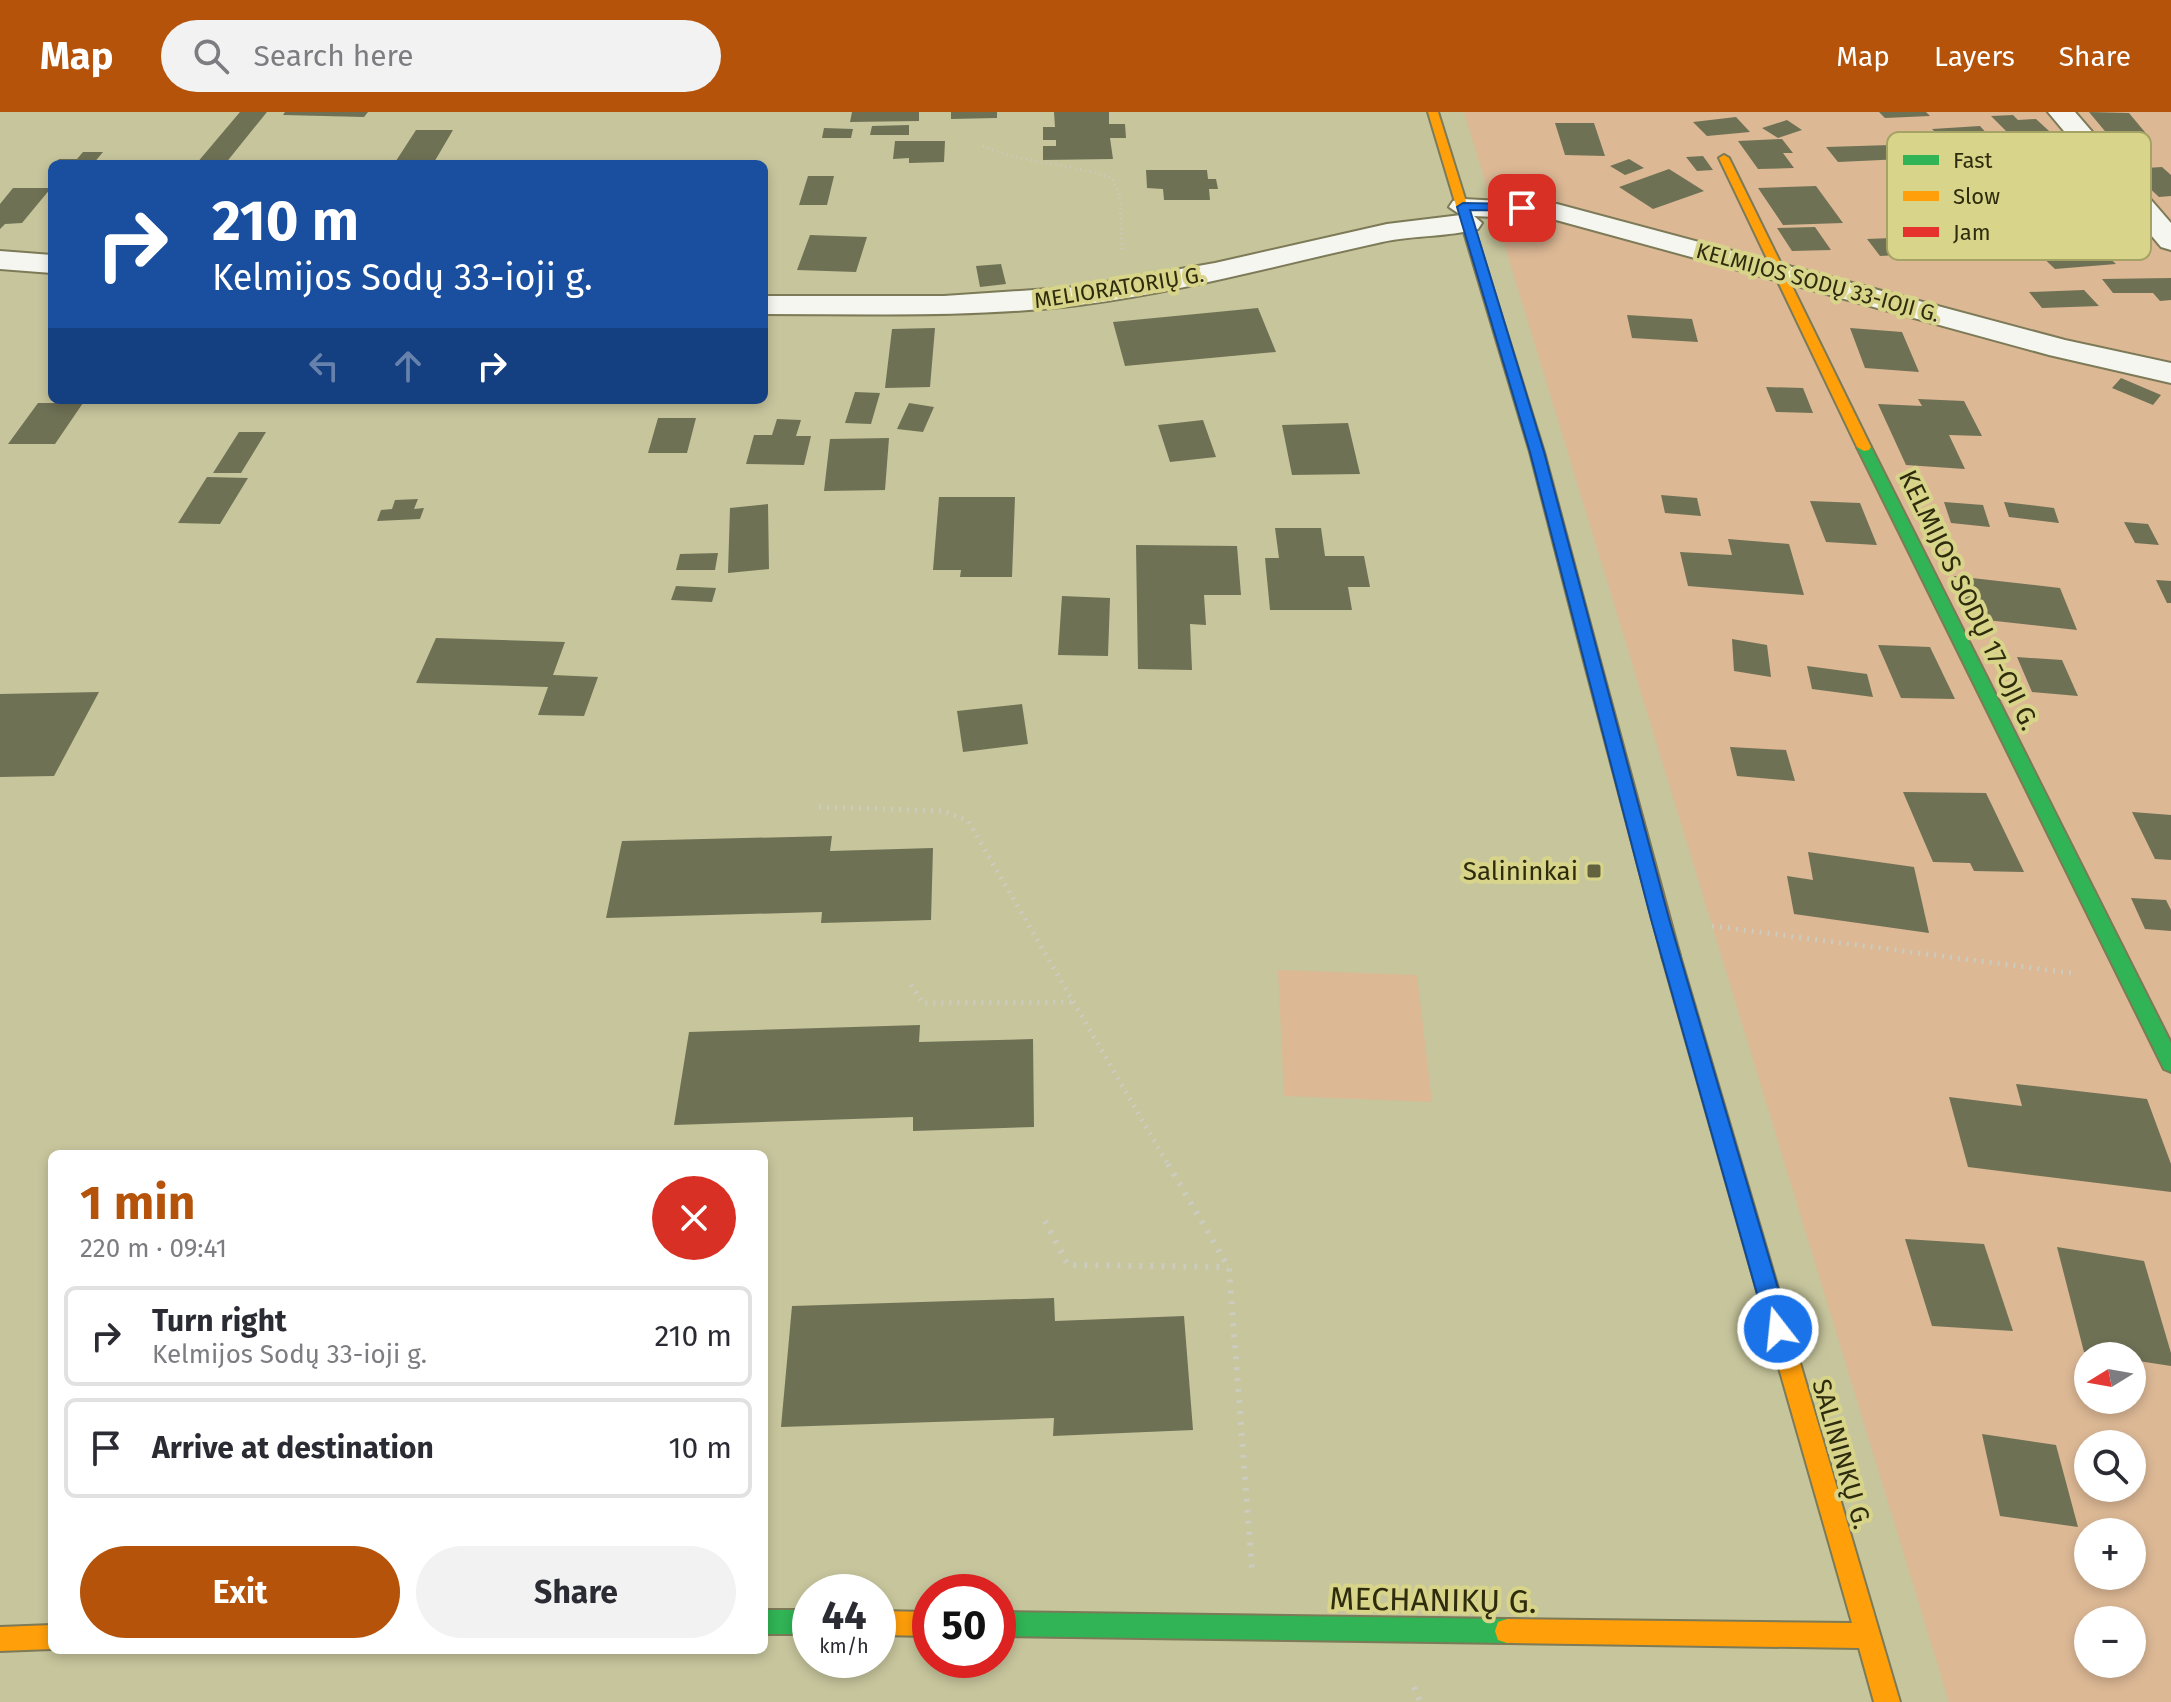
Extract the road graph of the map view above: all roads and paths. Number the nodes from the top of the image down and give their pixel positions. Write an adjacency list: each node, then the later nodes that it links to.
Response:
1 (1433, 112): 6 (main road, SALININKŲ G.)
2 (2061, 112): 3 (street)
3 (2078, 132)
4 (983, 146): 12 (path)
5 (1724, 158): 11 (main road, KELMIJOS SODŲ 17-OJI G.)
6 (1466, 215): 11 (street, KELMIJOS SODŲ 33-IOJI G.); 12 (street, MELIORATORIŲ G.); 16 (main road, SALININKŲ G.)
7 (2151, 218): 8 (street)
8 (2171, 241)
9 (0, 260): 10 (street)
10 (48, 264)
11 (1776, 271): 14 (street, KELMIJOS SODŲ 33-IOJI G.); 17 (main road, KELMIJOS SODŲ 17-OJI G.)
12 (1123, 289): 13 (street, MELIORATORIŲ G.)
13 (768, 305)
14 (2171, 373)
15 (819, 807): 19 (path)
16 (1660, 919): 17 (path); 27 (main road, SALININKŲ G.)
17 (2129, 981): 20 (main road, KELMIJOS SODŲ 17-OJI G.)
18 (911, 985): 19 (path)
19 (1074, 1002): 22 (path)
20 (2171, 1063)
21 (1045, 1221): 22 (path)
22 (1229, 1268): 26 (path)
23 (768, 1622): 24 (main road)
24 (792, 1622)
25 (1016, 1624): 26 (main road, MECHANIKŲ G.)
26 (1256, 1628): 27 (main road, MECHANIKŲ G.)
27 (1868, 1636): 30 (main road, SALININKŲ G.)
28 (48, 1637): 29 (main road)
29 (0, 1639)
30 (1887, 1702)

